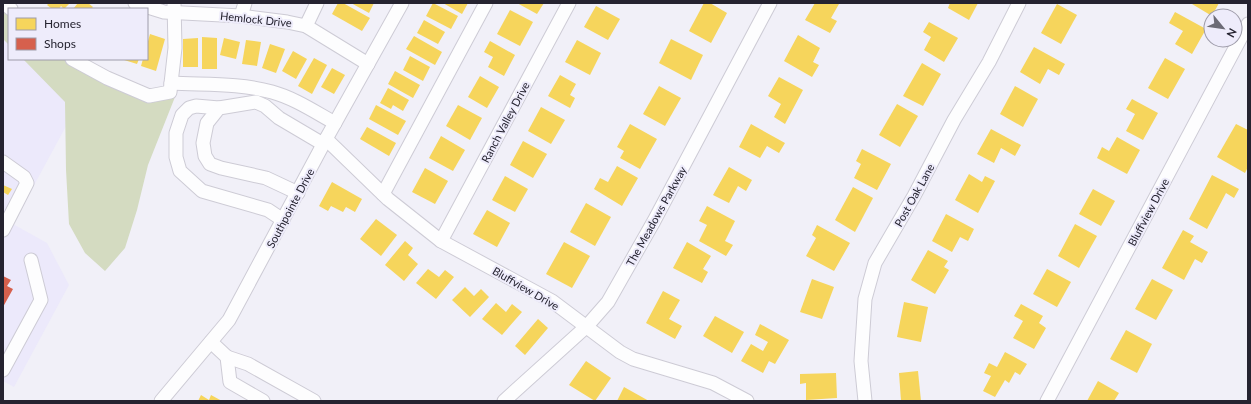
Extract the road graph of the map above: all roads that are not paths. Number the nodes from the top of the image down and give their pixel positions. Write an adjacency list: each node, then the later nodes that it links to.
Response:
1 (135, 3): 9 (street, Hemlock Drive)
2 (244, 3): 10 (street)
3 (318, 3): 12 (street)
4 (402, 3): 14 (street, Southpointe Drive)
5 (486, 3): 21 (street)
6 (569, 3): 24 (street, Ranch Valley Drive)
7 (770, 3): 26 (street, The Meadows Parkway)
8 (1019, 3): 35 (street, Post Oak Lane)
9 (174, 8): 10 (street, Hemlock Drive); 15 (street)
10 (241, 16): 12 (street, Hemlock Drive)
11 (1248, 24): 36 (street, Bluffview Drive)
12 (306, 26): 14 (street, Hemlock Drive)
13 (74, 60): 15 (street)
14 (368, 64): 17 (street, Southpointe Drive)
15 (171, 83): 17 (street)
16 (219, 108): 18 (street, Bluffview Drive); 20 (street); 22 (street, Bluffview Drive)
17 (335, 123): 18 (street, Southpointe Drive)
18 (325, 141): 20 (street, Southpointe Drive); 21 (street, Bluffview Drive)
19 (3, 162): 23 (street)
20 (298, 192): 22 (street, Southpointe Drive)
21 (383, 194): 24 (street, Bluffview Drive)
22 (284, 220): 27 (street, Southpointe Drive)
23 (3, 230)
24 (442, 241): 26 (street, Bluffview Drive)
25 (31, 260): 29 (street)
26 (587, 326): 33 (street, The Meadows Parkway); 34 (street, Bluffview Drive)
27 (211, 342): 28 (street); 30 (street, Southpointe Drive)
28 (227, 357): 31 (street); 32 (street)
29 (3, 370)
30 (161, 401)
31 (263, 401)
32 (314, 401)
33 (504, 401)
34 (747, 401)
35 (865, 401)
36 (1047, 401)

